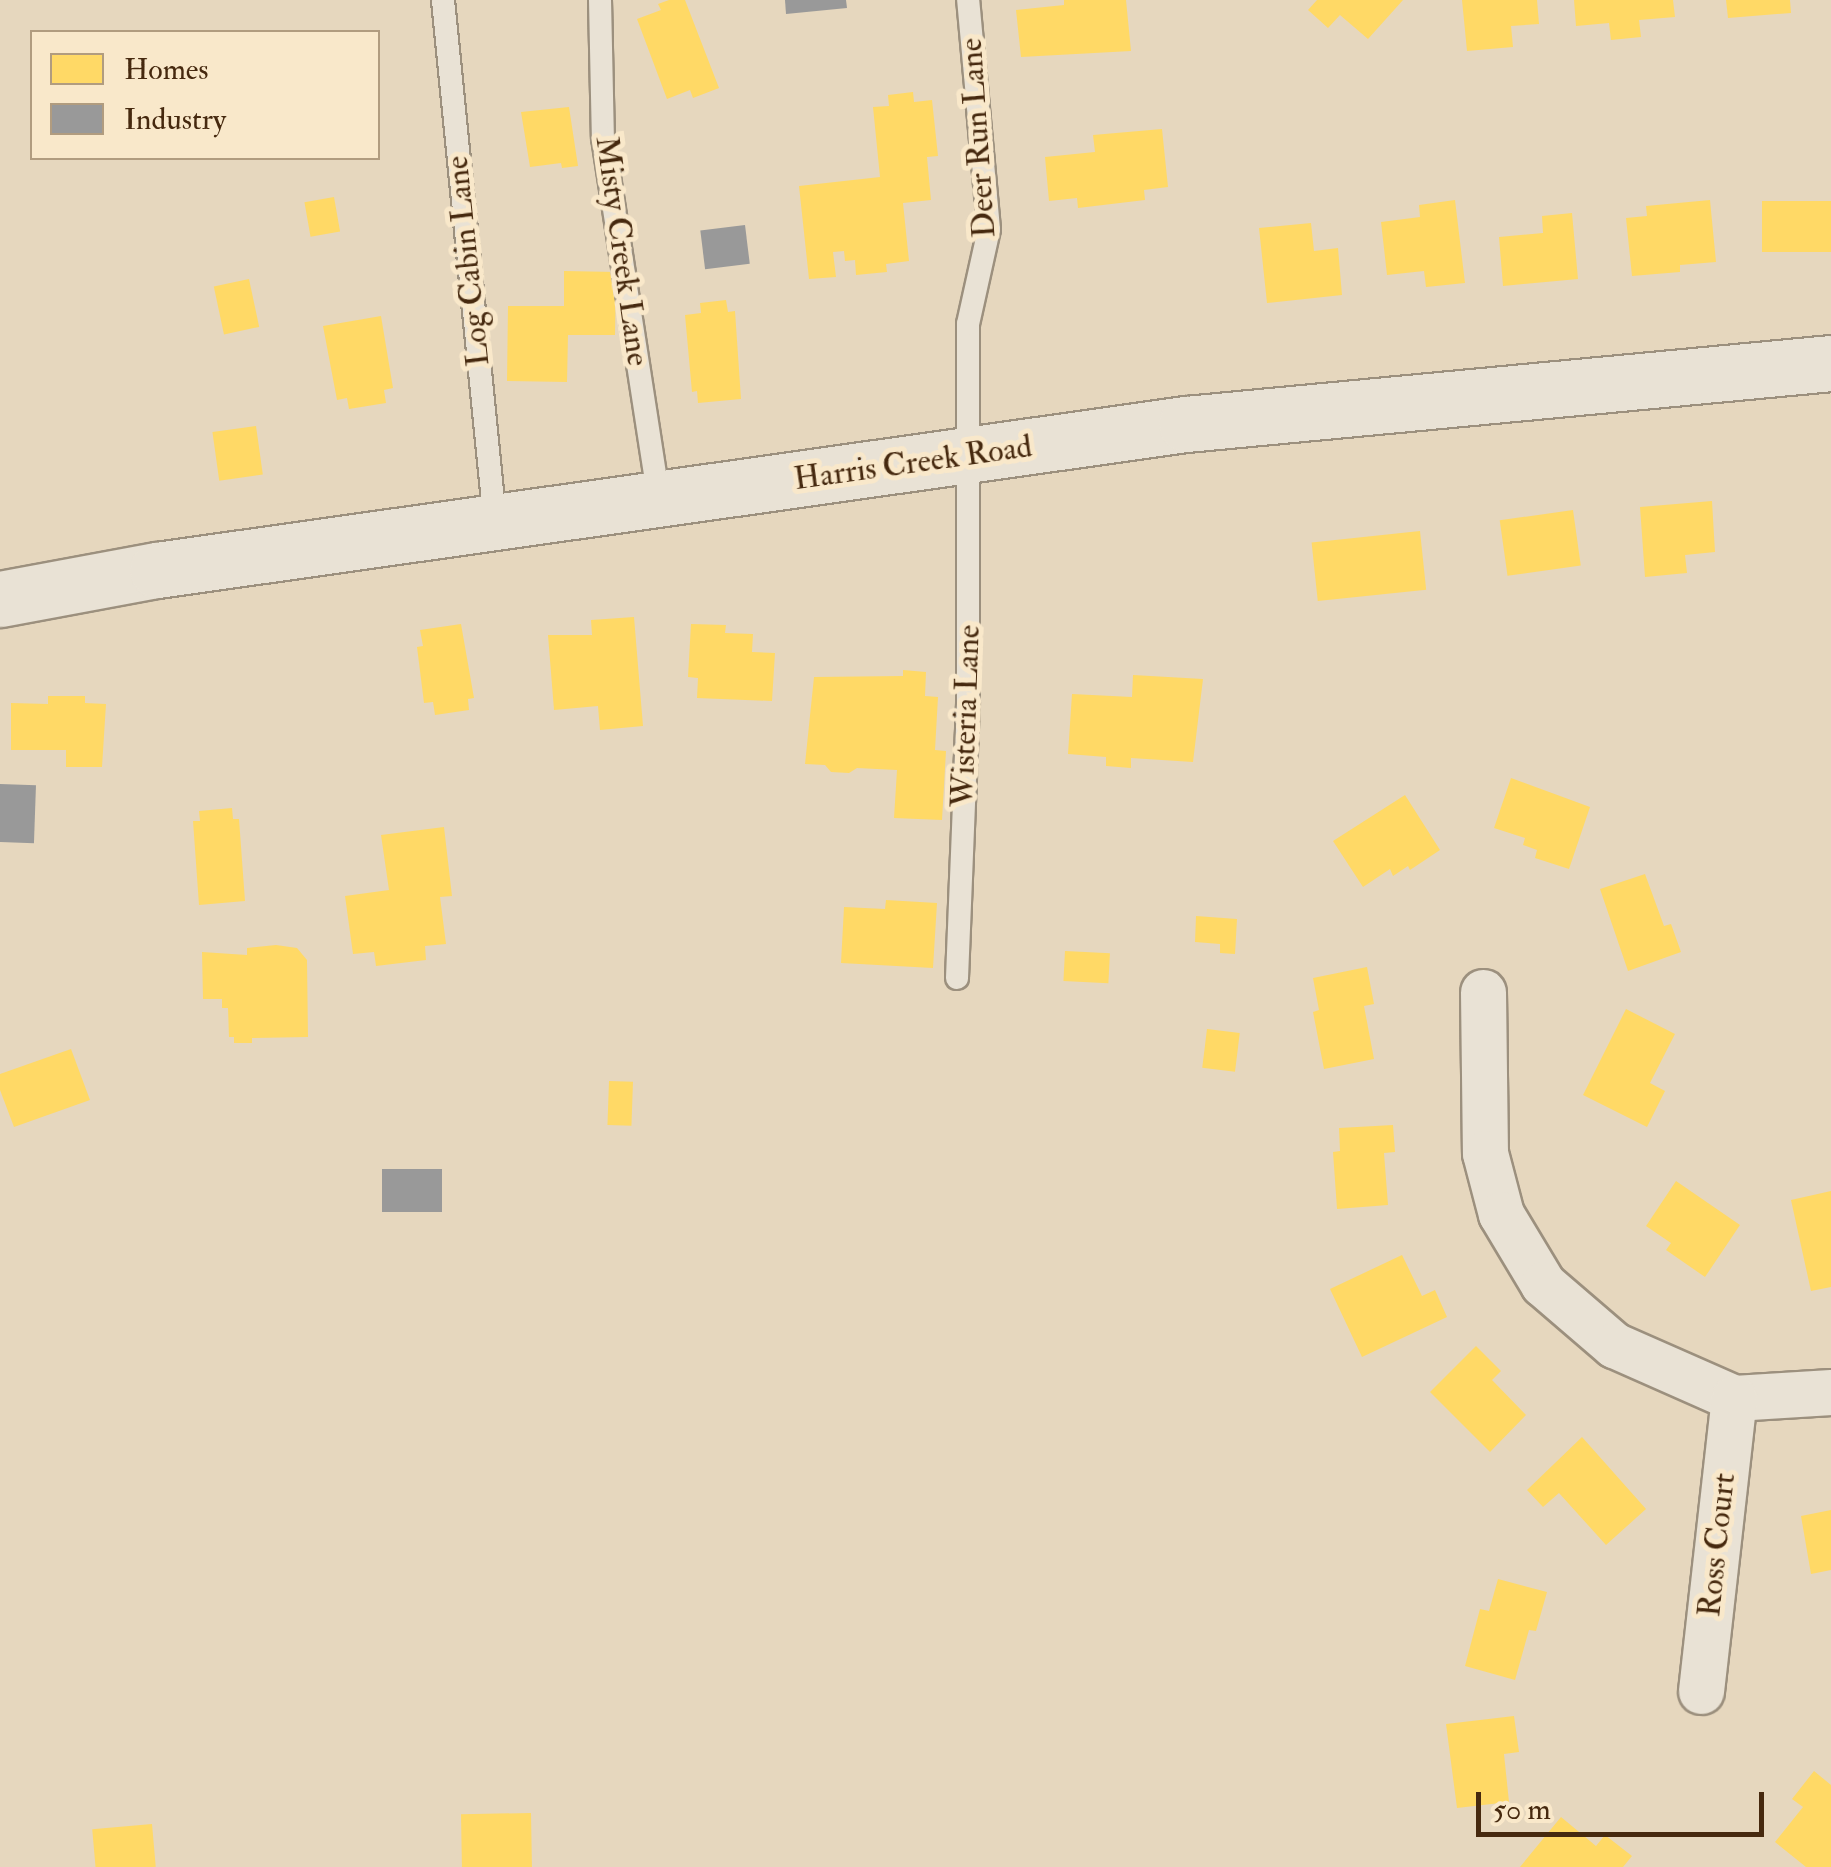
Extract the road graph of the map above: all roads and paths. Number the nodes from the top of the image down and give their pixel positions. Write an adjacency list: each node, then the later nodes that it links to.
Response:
1 (442, 0): 7 (lane, Log Cabin Lane)
2 (600, 0): 6 (lane, Misty Creek Lane)
3 (968, 0): 5 (lane, Deer Run Lane)
4 (1831, 363): 5 (street, Harris Creek Road)
5 (971, 455): 6 (street, Harris Creek Road); 9 (lane, Wisteria Lane)
6 (659, 500): 7 (street, Harris Creek Road)
7 (496, 522): 8 (street, Harris Creek Road)
8 (0, 599)
9 (957, 978)
10 (1483, 992): 12 (street)
11 (1831, 1392): 12 (street)
12 (1734, 1398): 13 (street, Ross Court)
13 (1701, 1691)

